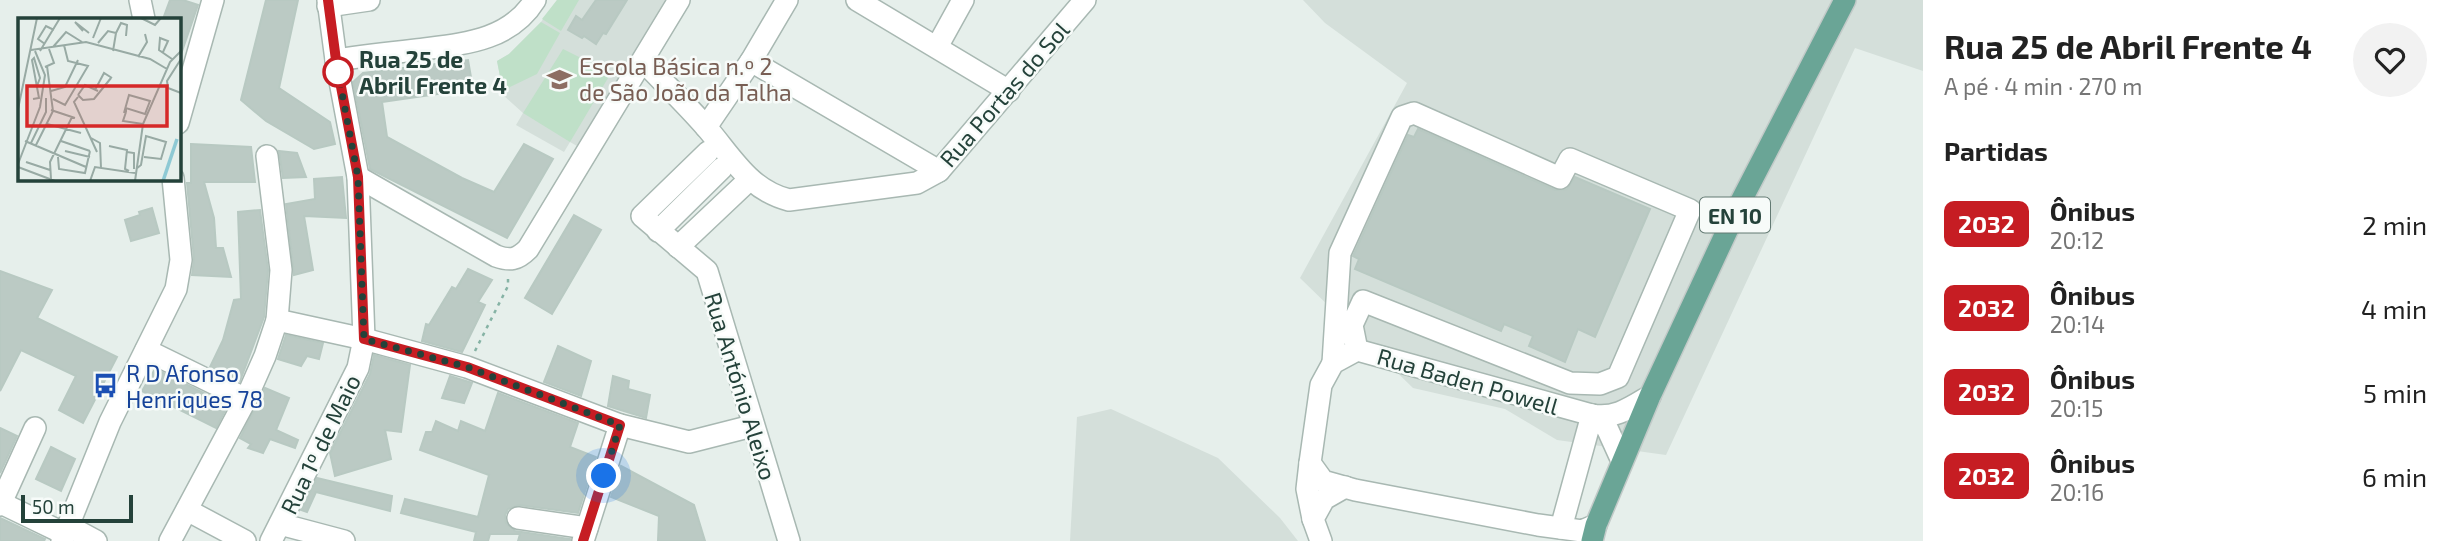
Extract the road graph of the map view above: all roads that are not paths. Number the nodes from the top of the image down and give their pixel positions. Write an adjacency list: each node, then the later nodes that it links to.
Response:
1 (140, 0): 12 (street)
2 (213, 0): 18 (street)
3 (369, 0): 11 (street)
4 (535, 0): 14 (street)
5 (679, 0): 15 (street)
6 (787, 0): 16 (street)
7 (857, 0): 13 (street)
8 (963, 0): 13 (street)
9 (1085, 0): 17 (street, Rua Portas do Sol)
10 (1845, 0): 32 (main road, EN 10)
11 (328, 3): 14 (street, Rua 1º de Maio)
12 (144, 18)
13 (937, 47): 17 (street)
14 (336, 60): 22 (street, Rua 1º de Maio)
15 (643, 61): 19 (street, Rua Portas do Sol); 22 (street)
16 (751, 61): 19 (street); 21 (street)
17 (1009, 91): 21 (street, Rua Portas do Sol)
18 (180, 116)
19 (706, 127): 23 (street, Rua Portas do Sol)
20 (267, 156): 27 (street)
21 (939, 171): 23 (street, Rua Portas do Sol)
22 (358, 177): 28 (street, Rua 1º de Maio)
23 (750, 179): 26 (street)
24 (173, 180): 30 (street)
25 (658, 231): 25 (street, Rua António Aleixo); 26 (street, Rua António Aleixo)
26 (678, 247): 36 (street, Rua António Aleixo)
27 (277, 320): 28 (street); 33 (street)
28 (364, 339): 35 (street); 45 (street, Rua 1º de Maio)
29 (1357, 349): 31 (street, Rua Baden Powell); 31 (street); 34 (street, Rua Baden Powell)
30 (146, 350): 33 (street); 47 (street)
31 (1333, 363): 39 (street)
32 (1650, 396): 34 (street, Rua Baden Powell); 38 (main road, EN 10)
33 (246, 399): 42 (street)
34 (1592, 415): 38 (street); 49 (street)
35 (620, 425): 36 (street); 48 (street)
36 (752, 426): 54 (street, Rua António Aleixo)
37 (36, 428): 41 (street)
38 (1622, 461): 46 (main road, EN 10)
39 (1310, 463): 40 (street); 44 (street)
40 (1345, 487): 44 (street); 49 (street)
41 (1, 504): 47 (street)
42 (187, 510): 51 (street); 52 (street)
43 (518, 518): 48 (street)
44 (1313, 519): 55 (street)
45 (276, 532): 53 (street)
46 (1594, 533): 49 (street)
47 (65, 534): 50 (street)
48 (585, 534)
49 (1558, 535)
50 (96, 541)
51 (170, 541)
52 (245, 541)
53 (344, 541)
54 (789, 541)
55 (1321, 541)

